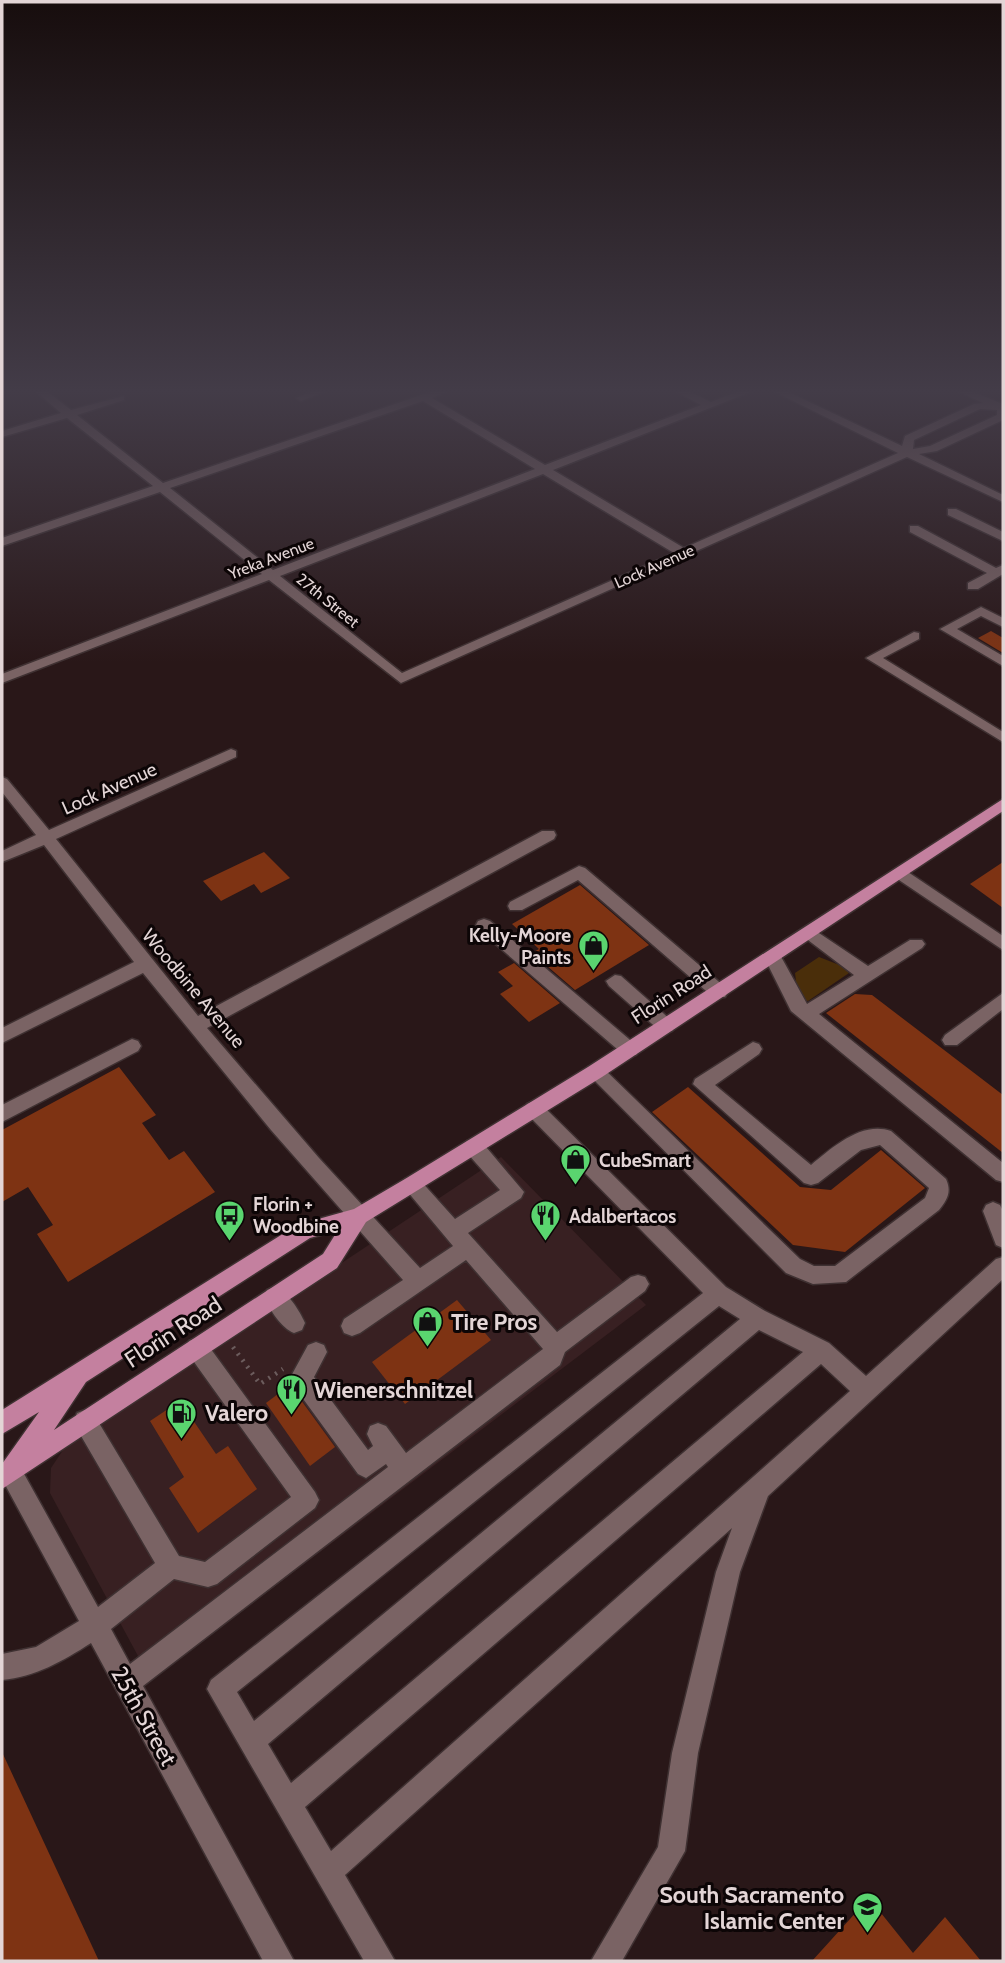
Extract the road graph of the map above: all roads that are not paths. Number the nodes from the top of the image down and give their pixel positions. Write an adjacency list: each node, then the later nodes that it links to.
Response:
1 (153, 481): 7 (street, 27th Street)
2 (180, 481): 7 (street)
3 (514, 481): 15 (street, Yreka Avenue)
4 (563, 481): 13 (street)
5 (845, 481): 13 (street, Lock Avenue)
6 (965, 481): 8 (street)
7 (161, 487): 12 (street); 15 (street, 27th Street)
8 (1003, 499)
9 (952, 512): 11 (street)
10 (914, 529): 14 (street)
11 (1003, 537)
12 (2, 542)
13 (683, 553): 21 (street, Lock Avenue)
14 (1000, 571): 16 (street)
15 (271, 575): 20 (street, Yreka Avenue); 21 (street, 27th Street)
16 (973, 586)
17 (1003, 623): 19 (street)
18 (914, 636): 22 (street)
19 (1003, 662)
20 (2, 679)
21 (401, 679)
22 (1003, 738)
23 (231, 754): 27 (street, Lock Avenue)
24 (2, 782): 27 (street, Woodbine Avenue)
25 (1003, 804): 29 (main road, Florin Road)
26 (548, 835): 42 (street)
27 (48, 836): 28 (street, Lock Avenue); 36 (street, Woodbine Avenue)
28 (2, 857)
29 (902, 874): 32 (main road, Florin Road); 34 (street)
30 (516, 906): 39 (street)
31 (484, 925): 47 (street)
32 (810, 933): 35 (main road, Florin Road); 37 (street)
33 (916, 944): 37 (street)
34 (1003, 944)
35 (773, 957): 39 (main road, Florin Road); 41 (street)
36 (145, 964): 42 (street, Woodbine Avenue); 44 (street)
37 (867, 975): 41 (street)
38 (615, 981): 43 (street)
39 (719, 992): 43 (main road, Florin Road)
40 (1003, 1000): 45 (street)
41 (806, 1014): 53 (street)
42 (197, 1025): 56 (street, Woodbine Avenue)
43 (666, 1026): 47 (main road, Florin Road)
44 (2, 1036)
45 (951, 1040)
46 (132, 1046): 51 (street)
47 (630, 1049): 49 (main road, Florin Road)
48 (753, 1049): 49 (street)
49 (595, 1072): 50 (main road, Florin Road)
50 (534, 1110): 52 (main road, Florin Road); 62 (street)
51 (2, 1114)
52 (474, 1147): 54 (main road, Florin Road); 58 (street)
53 (1003, 1174)
54 (412, 1185): 56 (main road, Florin Road); 58 (street)
55 (993, 1211): 57 (street)
56 (359, 1216): 60 (street, Woodbine Avenue); 63 (main road, Florin Road); 71 (main road, Florin Road)
57 (1003, 1239)
58 (460, 1240): 60 (street); 67 (street)
59 (1003, 1266): 72 (street)
60 (418, 1281): 66 (street)
61 (638, 1284): 67 (street)
62 (718, 1294): 64 (street); 82 (street)
63 (275, 1297): 65 (street); 68 (main road, Florin Road)
64 (757, 1318): 69 (street); 82 (street)
65 (294, 1323)
66 (352, 1326)
67 (555, 1346): 75 (street)
68 (197, 1348): 73 (main road, Florin Road); 78 (street)
69 (821, 1350): 72 (street); 83 (street)
70 (316, 1352): 75 (street)
71 (81, 1372): 74 (main road, Florin Road); 76 (main road)
72 (866, 1391): 77 (street)
73 (86, 1422): 76 (main road, Florin Road); 78 (street)
74 (2, 1423)
75 (404, 1469): 81 (street)
76 (6, 1474): 79 (street, 25th Street)
77 (759, 1488): 84 (street); 87 (street)
78 (171, 1566): 79 (street)
79 (94, 1624): 80 (street); 81 (street, 25th Street)
80 (2, 1667)
81 (126, 1682): 85 (street, 25th Street)
82 (251, 1741): 83 (street)
83 (287, 1804): 84 (street)
84 (328, 1872): 86 (street)
85 (279, 1961)
86 (380, 1961)
87 (606, 1961)

